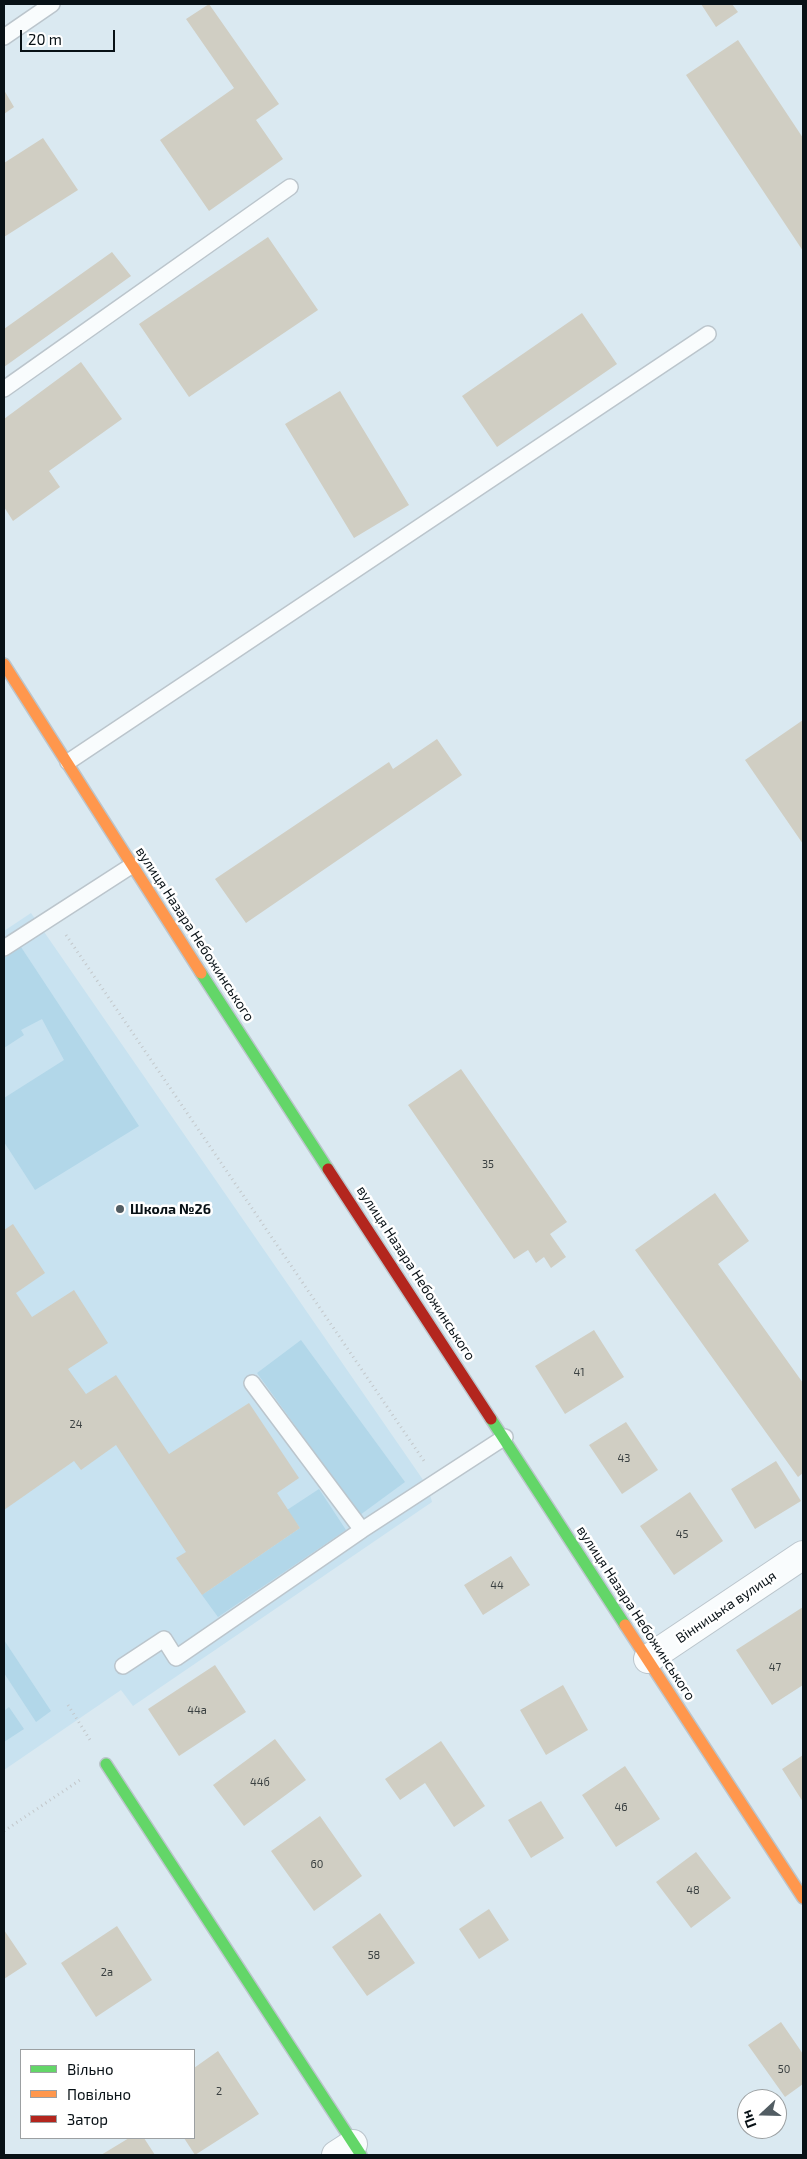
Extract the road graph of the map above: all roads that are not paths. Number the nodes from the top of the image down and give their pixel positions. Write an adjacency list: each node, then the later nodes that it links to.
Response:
1 (52, 4): 2 (lane)
2 (4, 37)
3 (290, 188): 5 (lane)
4 (708, 334): 7 (lane)
5 (4, 389)
6 (4, 664): 7 (street, вулиця Назара Небожинського)
7 (68, 762): 8 (street, вулиця Назара Небожинського)
8 (132, 866): 9 (lane); 11 (street, вулиця Назара Небожинського)
9 (4, 948)
10 (252, 1383): 12 (lane)
11 (505, 1436): 12 (lane); 14 (street, вулиця Назара Небожинського)
12 (362, 1530): 15 (lane)
13 (803, 1555): 14 (street, Вінницька вулиця)
14 (648, 1659): 17 (street, вулиця Назара Небожинського)
15 (123, 1666)
16 (106, 1764): 18 (street)
17 (803, 1898)
18 (350, 2151)

